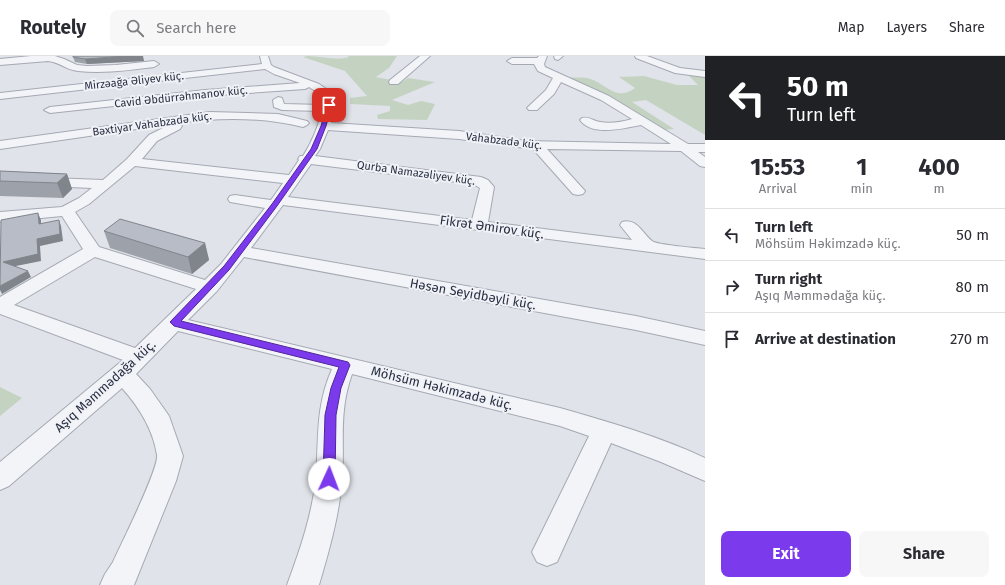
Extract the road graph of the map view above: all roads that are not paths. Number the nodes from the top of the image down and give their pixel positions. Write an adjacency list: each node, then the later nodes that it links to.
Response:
1 (426, 56): 15 (street)
2 (25, 57): 4 (street); 8 (street)
3 (637, 57): 12 (street)
4 (48, 58): 6 (street); 17 (street)
5 (541, 59): 7 (street); 13 (street)
6 (153, 60): 14 (street)
7 (512, 61)
8 (0, 62)
9 (266, 62): 10 (street); 14 (street, Mirzəağa Əliyev küç.); 16 (street)
10 (225, 65)
11 (574, 74): 13 (street)
12 (705, 74)
13 (558, 76): 22 (street); 27 (street)
14 (160, 79): 17 (street, Mirzəağa Əliyev küç.)
15 (394, 82)
16 (311, 85): 18 (street, Cavid Əbdürrəhmanov küç.); 21 (street)
17 (48, 90): 19 (street, Mirzəağa Əliyev küç.); 23 (street)
18 (205, 93): 23 (street, Cavid Əbdürrəhmanov küç.); 24 (street)
19 (0, 96)
20 (278, 97): 21 (street)
21 (329, 108): 29 (street, Aşıq Məmmədağa küç.)
22 (533, 108)
23 (50, 110): 30 (street)
24 (210, 116): 26 (street, Bəxtiyar Vahabzadə küç.); 28 (street, Bəxtiyar Vahabzadə küç.)
25 (586, 120): 27 (street)
26 (177, 121): 30 (street, Bəxtiyar Vahabzadə küç.); 38 (street)
27 (642, 121): 34 (street)
28 (303, 123)
29 (324, 126): 33 (street, Vahabzadə küç.); 37 (street, Aşıq Məmmədağa küç.)
30 (51, 138): 31 (street, Bəxtiyar Vahabzadə küç.)
31 (30, 140): 32 (street, Bəxtiyar Vahabzadə küç.); 36 (street)
32 (0, 145)
33 (538, 148): 34 (street, Vahabzadə küç.); 40 (street); 44 (street)
34 (685, 148): 35 (street, Vahabzadə küç.); 39 (street)
35 (705, 148)
36 (62, 151)
37 (305, 159): 42 (street, Aşıq Məmmədağa küç.); 49 (street, Qurba Namazəliyev küç.)
38 (132, 162): 42 (street); 43 (street)
39 (705, 163)
40 (575, 168)
41 (0, 180): 43 (street)
42 (292, 180): 46 (street, Aşıq Məmmədağa küç.)
43 (106, 184): 47 (street)
44 (578, 191)
45 (235, 199): 46 (street, Fikrət Əmirov küç.)
46 (276, 202): 49 (street, Fikrət Əmirov küç.); 53 (street, Aşıq Məmmədağa küç.)
47 (66, 211): 48 (street); 51 (street)
48 (0, 217)
49 (479, 225): 52 (street, Fikrət Əmirov küç.)
50 (628, 225): 52 (street)
51 (99, 246): 55 (street); 56 (street)
52 (648, 247): 54 (street, Fikrət Əmirov küç.)
53 (241, 251): 55 (street, Aşıq Məmmədağa küç.); 58 (street, Həsən Seyidbəyli küç.)
54 (705, 254)
55 (210, 287): 57 (street, Aşıq Məmmədağa küç.)
56 (0, 306): 60 (street)
57 (174, 322): 59 (street, Möhsüm Həkimzadə küç.); 60 (street, Aşıq Məmmədağa küç.)
58 (705, 338)
59 (345, 365): 61 (street, Möhsüm Həkimzadə küç.); 66 (street)
60 (132, 366): 63 (street, Aşıq Məmmədağa küç.); 65 (street)
61 (604, 430): 62 (street, Möhsüm Həkimzadə küç.); 64 (street)
62 (705, 470)
63 (0, 478)
64 (547, 552)
65 (116, 585)
66 (303, 585)

